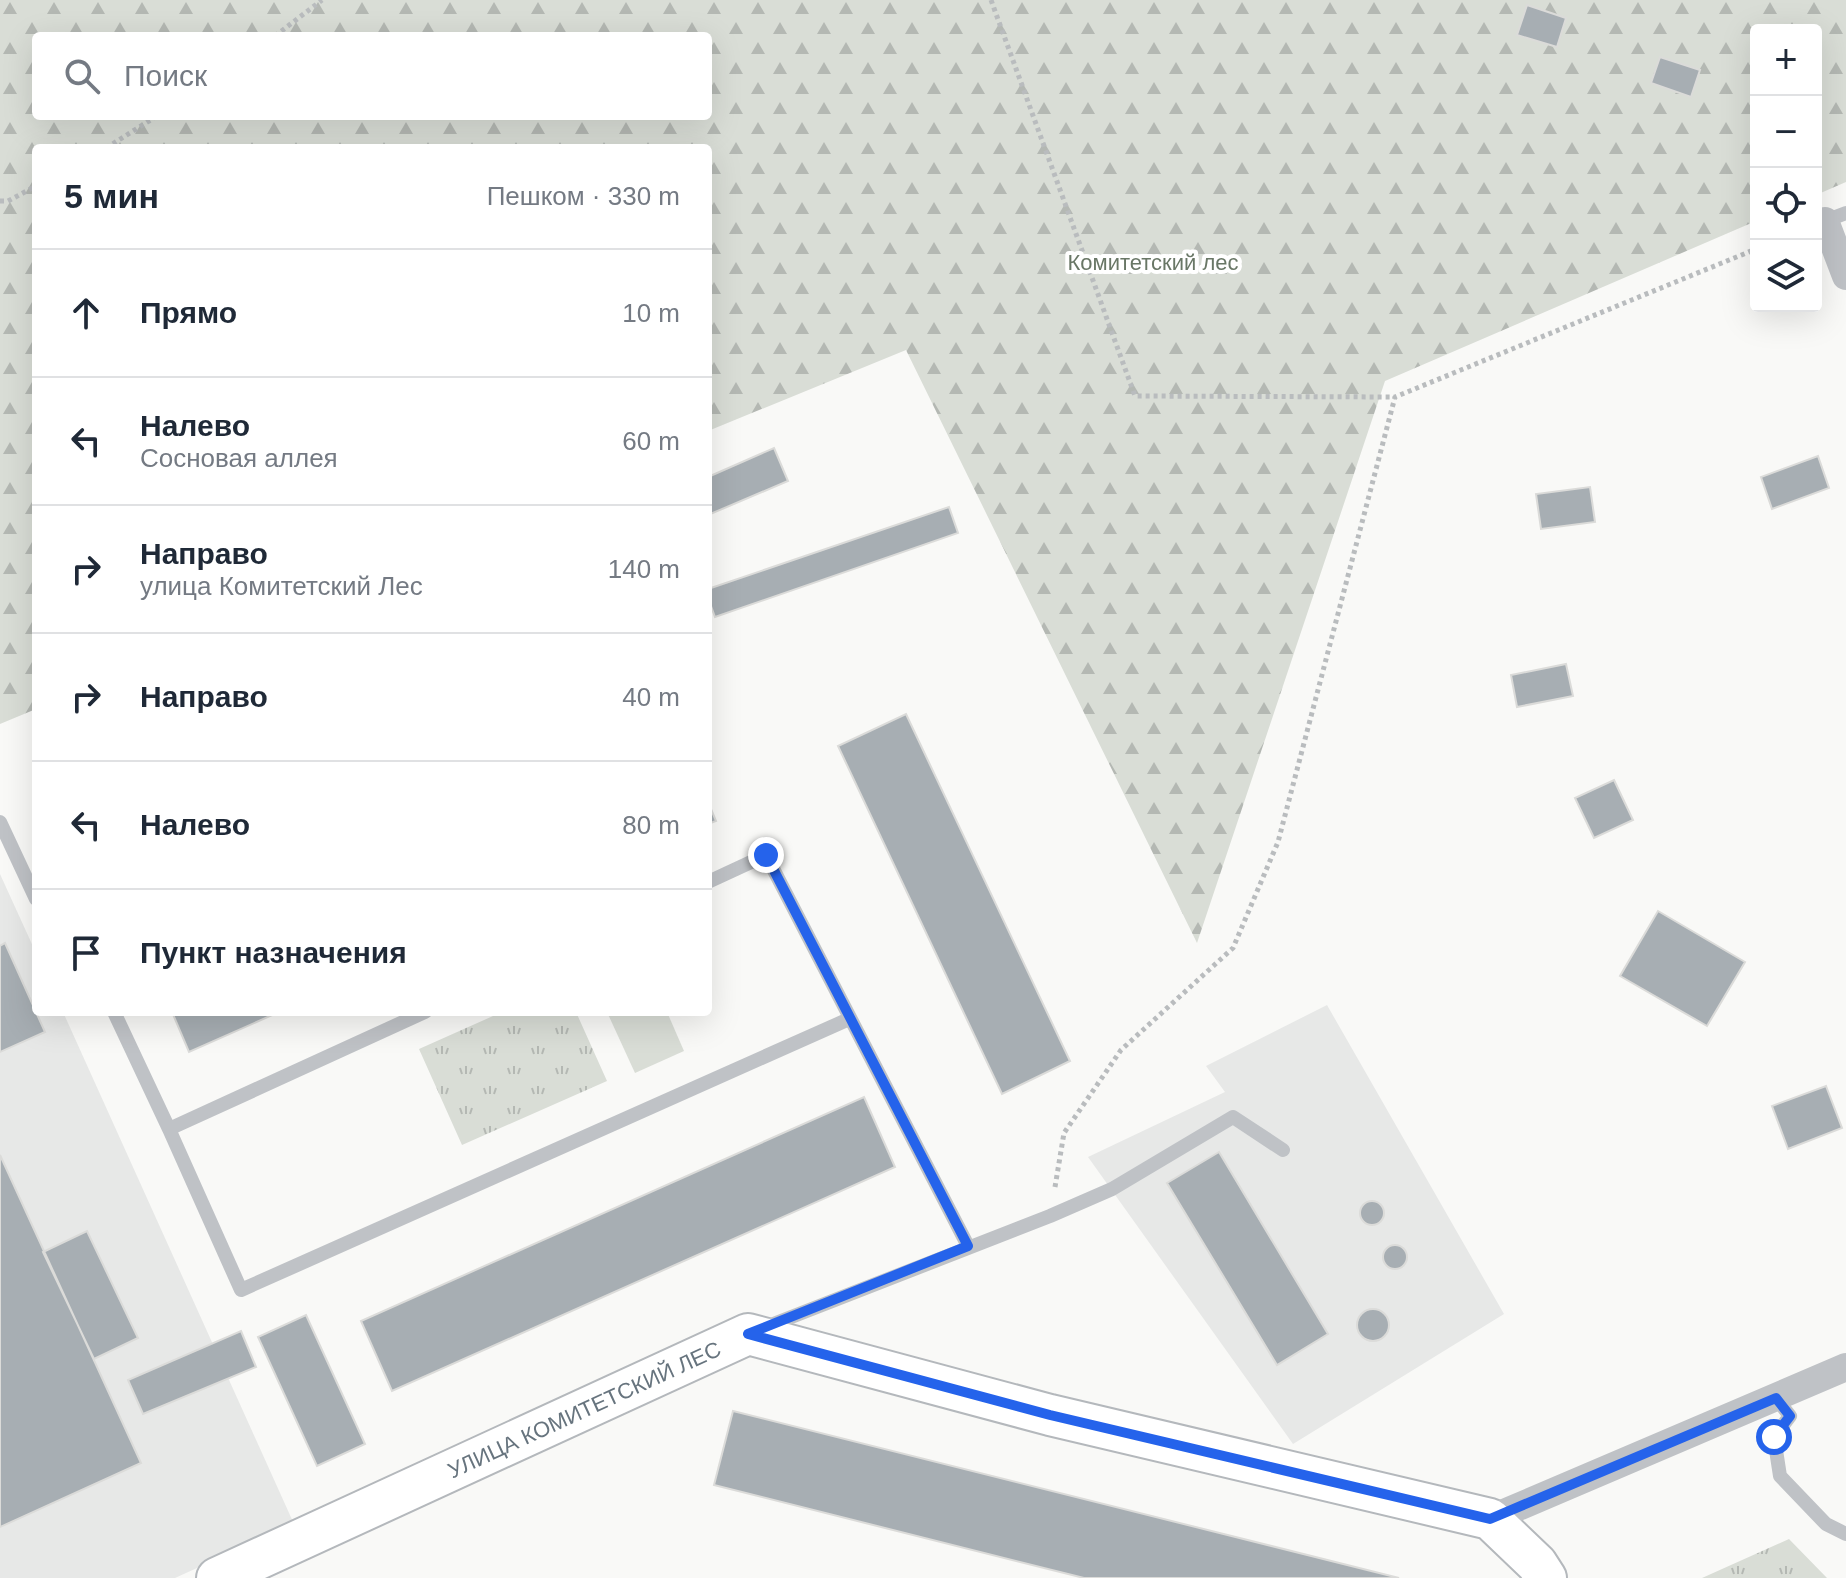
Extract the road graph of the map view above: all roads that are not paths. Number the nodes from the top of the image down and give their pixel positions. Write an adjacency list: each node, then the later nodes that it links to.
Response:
1 (1836, 217): 2 (street)
2 (1846, 276)
3 (0, 822): 5 (lane)
4 (712, 880): 8 (lane)
5 (32, 890)
6 (116, 1016): 9 (lane)
7 (416, 1016): 9 (lane)
8 (849, 1019): 9 (lane); 11 (lane)
9 (169, 1129)
10 (1283, 1150): 11 (lane)
11 (968, 1246): 12 (lane)
12 (748, 1334): 15 (street, УЛИЦА КОМИТЕТСКИЙ ЛЕС); 17 (street, УЛИЦА КОМИТЕТСКИЙ ЛЕС)
13 (1846, 1367): 14 (street)
14 (1776, 1398): 15 (street); 16 (lane)
15 (1490, 1519): 18 (street)
16 (1846, 1534)
17 (217, 1578)
18 (1546, 1578)

